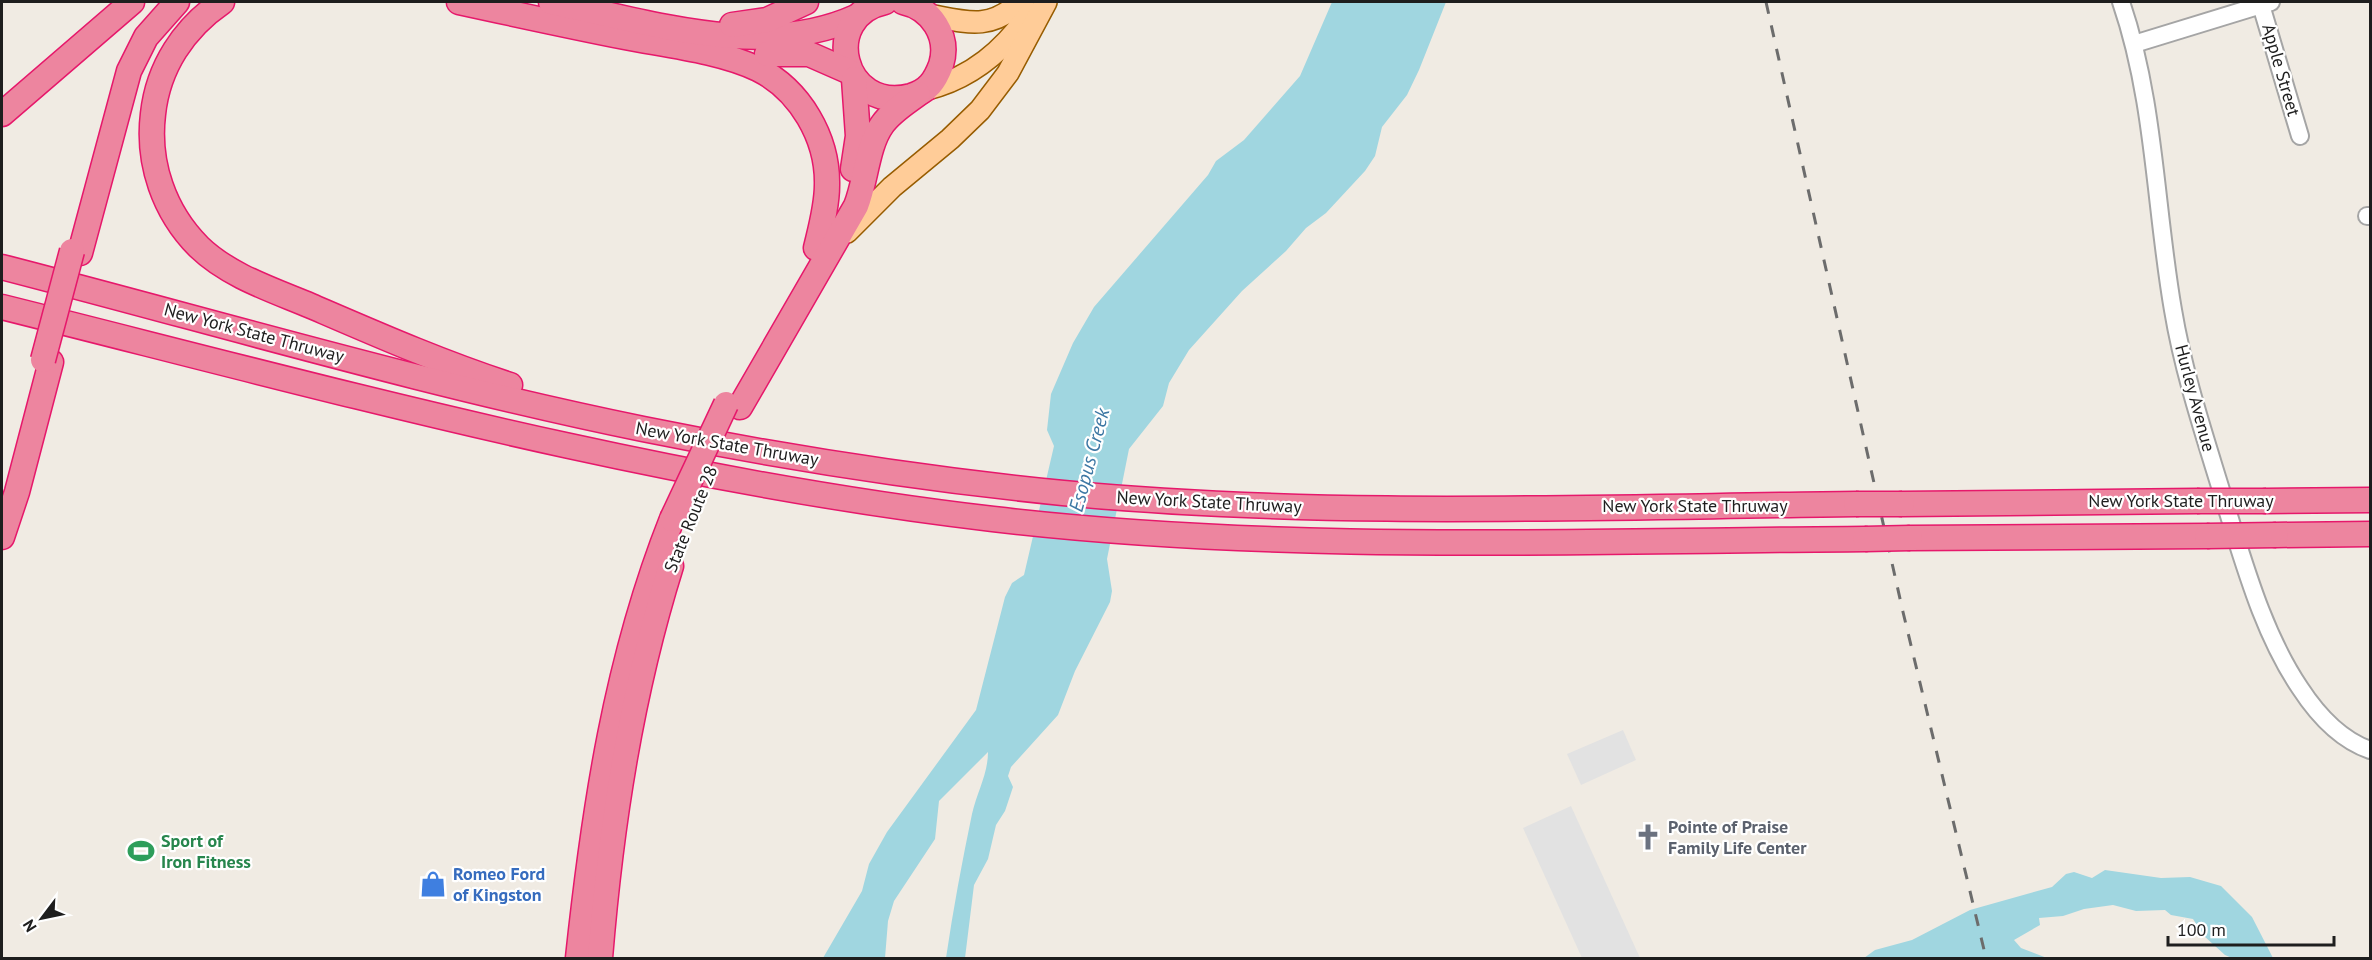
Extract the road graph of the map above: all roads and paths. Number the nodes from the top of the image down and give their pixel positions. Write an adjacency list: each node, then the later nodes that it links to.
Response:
1 (132, 2): 20 (highway)
2 (162, 2): 23 (highway)
3 (177, 2): 23 (highway)
4 (222, 2): 29 (highway)
5 (459, 2): 17 (highway)
6 (551, 2): 15 (highway)
7 (806, 2): 15 (highway)
8 (1020, 2): 14 (main road)
9 (1037, 2): 19 (main road)
10 (1046, 2): 22 (main road)
11 (2121, 2): 16 (street, Hurley Avenue)
12 (2266, 3): 16 (street); 21 (street, Apple Street)
13 (868, 7): 15 (highway); 18 (highway, State Route 28)
14 (918, 7): 19 (highway)
15 (648, 21)
16 (2134, 44): 35 (street, Hurley Avenue)
17 (686, 49): 18 (highway); 22 (highway)
18 (852, 76): 19 (highway); 22 (highway, State Route 28)
19 (923, 92): 22 (highway, State Route 28)
20 (2, 114)
21 (2300, 136)
22 (826, 245): 32 (highway, State Route 28, bridge)
23 (76, 252): 28 (highway)
24 (2, 267): 29 (highway, New York State Thruway)
25 (2, 307): 27 (highway, New York State Thruway)
26 (2, 315): 27 (highway)
27 (102, 332): 33 (highway, New York State Thruway, bridge)
28 (47, 361): 31 (highway); 34 (highway)
29 (640, 429): 30 (highway, New York State Thruway, bridge)
30 (2370, 500)
31 (2, 515)
32 (680, 520): 36 (highway, State Route 28); 37 (highway, State Route 28)
33 (2370, 534)
34 (2, 537)
35 (2370, 750)
36 (578, 958)
37 (600, 958)

